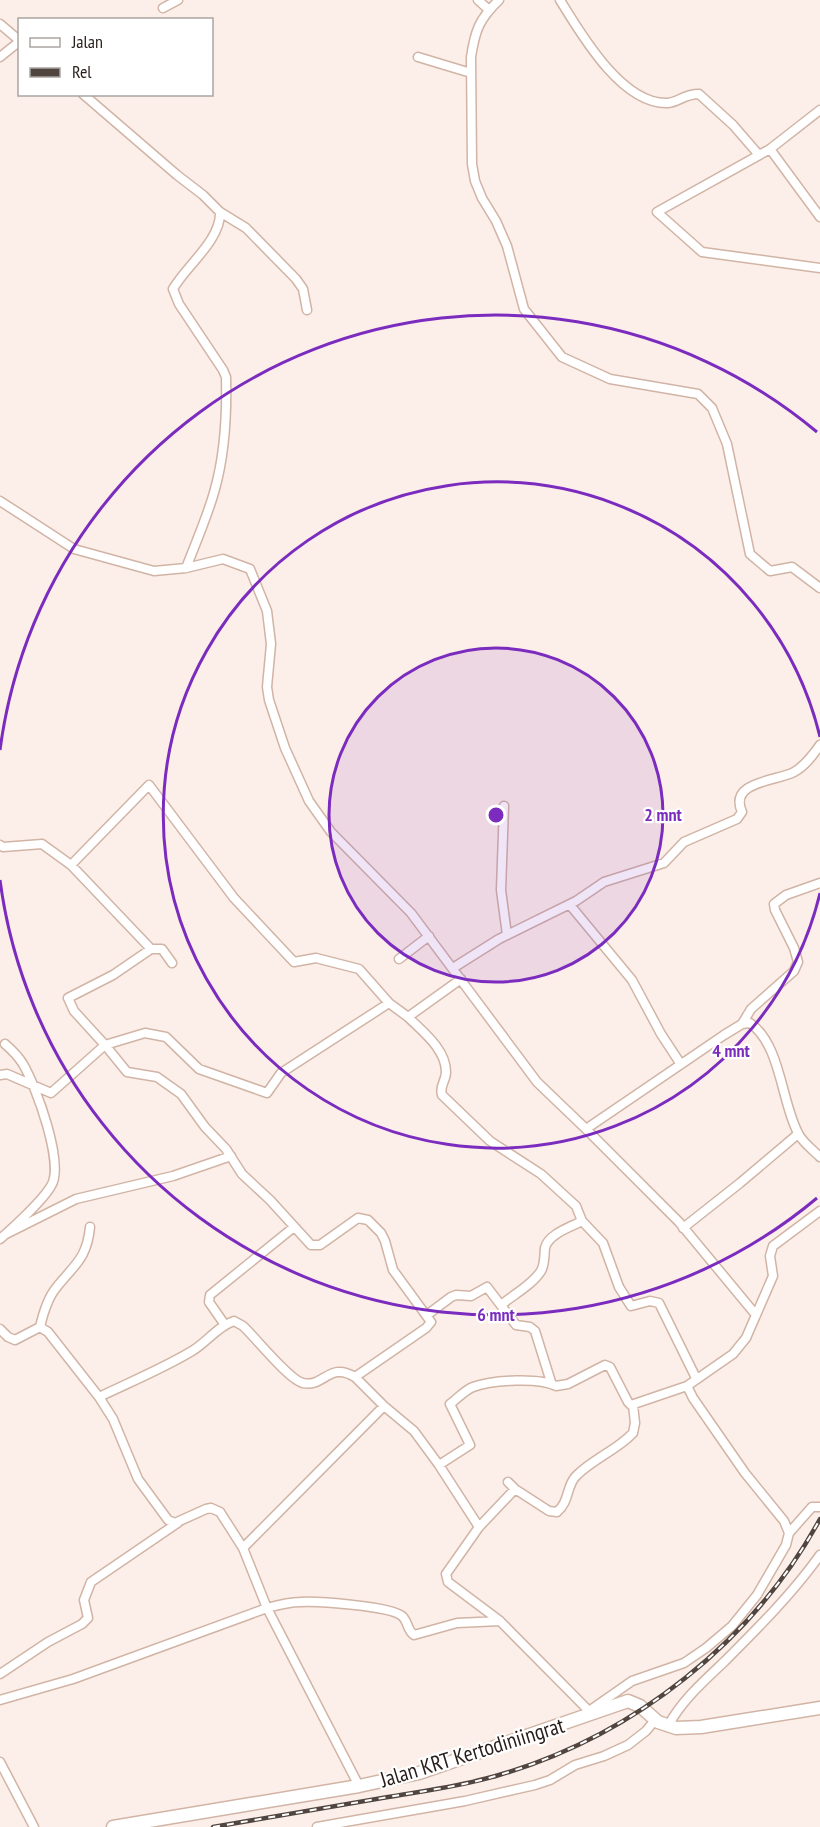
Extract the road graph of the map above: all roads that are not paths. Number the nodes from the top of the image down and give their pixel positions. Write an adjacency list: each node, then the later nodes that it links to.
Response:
1 (178, 0): 5 (street)
2 (478, 0): 6 (street)
3 (499, 0): 6 (street)
4 (560, 0): 16 (street)
5 (163, 8)
6 (489, 10): 12 (street)
7 (0, 24): 8 (street)
8 (18, 39)
9 (18, 43): 10 (street)
10 (0, 57)
11 (418, 57): 12 (street)
12 (471, 73): 23 (street)
13 (84, 96): 17 (street)
14 (820, 110): 15 (street)
15 (770, 149): 16 (street); 18 (street)
16 (759, 155): 19 (street)
17 (220, 212): 20 (street); 22 (street)
18 (820, 217)
19 (820, 268)
20 (307, 310)
21 (0, 501): 22 (street)
22 (186, 568): 31 (street)
23 (820, 588)
24 (820, 745): 29 (street)
25 (504, 806): 30 (street)
26 (0, 845): 27 (street)
27 (71, 865): 32 (street); 37 (street)
28 (820, 883): 39 (street)
29 (570, 905): 30 (street); 42 (street)
30 (507, 935): 35 (street)
31 (429, 936): 33 (street); 35 (street)
32 (151, 949): 34 (street); 41 (street)
33 (399, 960)
34 (172, 963)
35 (453, 968): 36 (street)
36 (461, 979): 38 (street); 45 (street)
37 (389, 1003): 38 (street); 41 (street)
38 (408, 1017): 50 (street)
39 (742, 1024): 42 (street); 46 (street)
40 (5, 1044): 44 (street)
41 (105, 1045): 44 (street); 47 (street)
42 (680, 1063): 45 (street)
43 (0, 1075): 44 (street)
44 (33, 1085): 54 (street)
45 (586, 1129): 53 (street)
46 (798, 1134): 48 (street); 53 (street)
47 (231, 1156): 52 (street); 54 (street)
48 (820, 1157)
49 (820, 1211): 57 (street)
50 (582, 1221): 55 (street); 62 (street)
51 (90, 1227): 59 (street)
52 (294, 1227): 56 (street); 58 (street)
53 (683, 1228): 57 (street)
54 (3, 1236)
55 (501, 1305): 56 (street); 63 (street)
56 (427, 1315): 61 (street)
57 (756, 1315): 62 (street)
58 (225, 1325): 61 (street); 65 (street)
59 (40, 1327): 60 (street); 65 (street)
60 (0, 1329)
61 (355, 1377): 67 (street)
62 (696, 1378): 64 (street)
63 (551, 1382): 66 (street); 68 (street)
64 (687, 1386): 66 (street); 72 (street)
65 (99, 1397): 70 (street)
66 (633, 1405): 71 (street)
67 (384, 1406): 68 (street); 73 (street)
68 (440, 1465): 71 (street)
69 (820, 1507): 72 (street)
70 (181, 1522): 73 (street); 77 (street)
71 (479, 1527): 76 (street)
72 (789, 1533): 80 (street)
73 (243, 1548): 75 (street)
74 (820, 1555): 82 (street)
75 (267, 1608): 76 (street); 78 (street); 84 (street)
76 (500, 1621): 80 (street)
77 (0, 1674)
78 (0, 1700)
79 (820, 1708): 82 (main road, Jalan KRT Kertodiniingrat)
80 (591, 1713): 81 (main road, Jalan KRT Kertodiniingrat); 84 (main road, Jalan KRT Kertodiniingrat)
81 (655, 1720): 82 (main road, Jalan KRT Kertodiniingrat); 87 (street)
82 (668, 1726)
83 (0, 1762): 85 (street)
84 (360, 1786): 86 (main road, Jalan KRT Kertodiniingrat)
85 (34, 1827)
86 (113, 1827)
87 (317, 1827)

